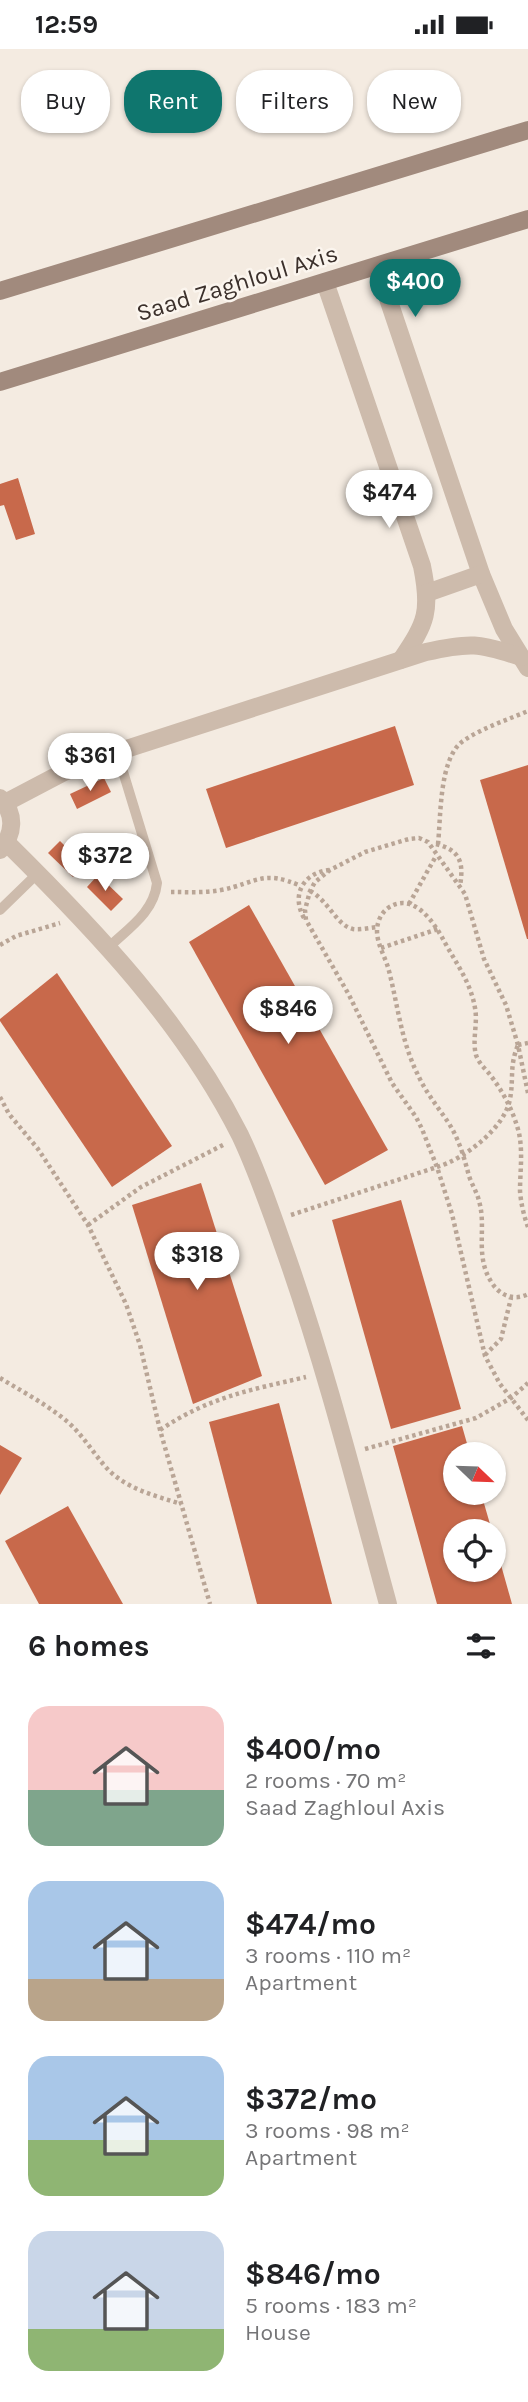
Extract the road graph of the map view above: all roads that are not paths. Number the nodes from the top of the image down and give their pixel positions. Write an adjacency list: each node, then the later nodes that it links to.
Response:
1 (528, 130): 5 (main road)
2 (528, 219): 3 (main road, Saad Zaghloul Axis)
3 (377, 265): 4 (main road, Saad Zaghloul Axis); 7 (street)
4 (325, 282): 6 (main road, Saad Zaghloul Axis); 8 (street)
5 (0, 291)
6 (0, 382)
7 (481, 574): 8 (street); 10 (street)
8 (427, 593): 9 (street)
9 (401, 660): 10 (street); 11 (street)
10 (525, 662)
11 (117, 751): 12 (street); 16 (lane)
12 (2, 801): 13 (street)
13 (4, 846): 14 (street)
14 (38, 873): 15 (lane); 16 (street)
15 (0, 910)
16 (109, 947): 17 (street)
17 (388, 1604)

